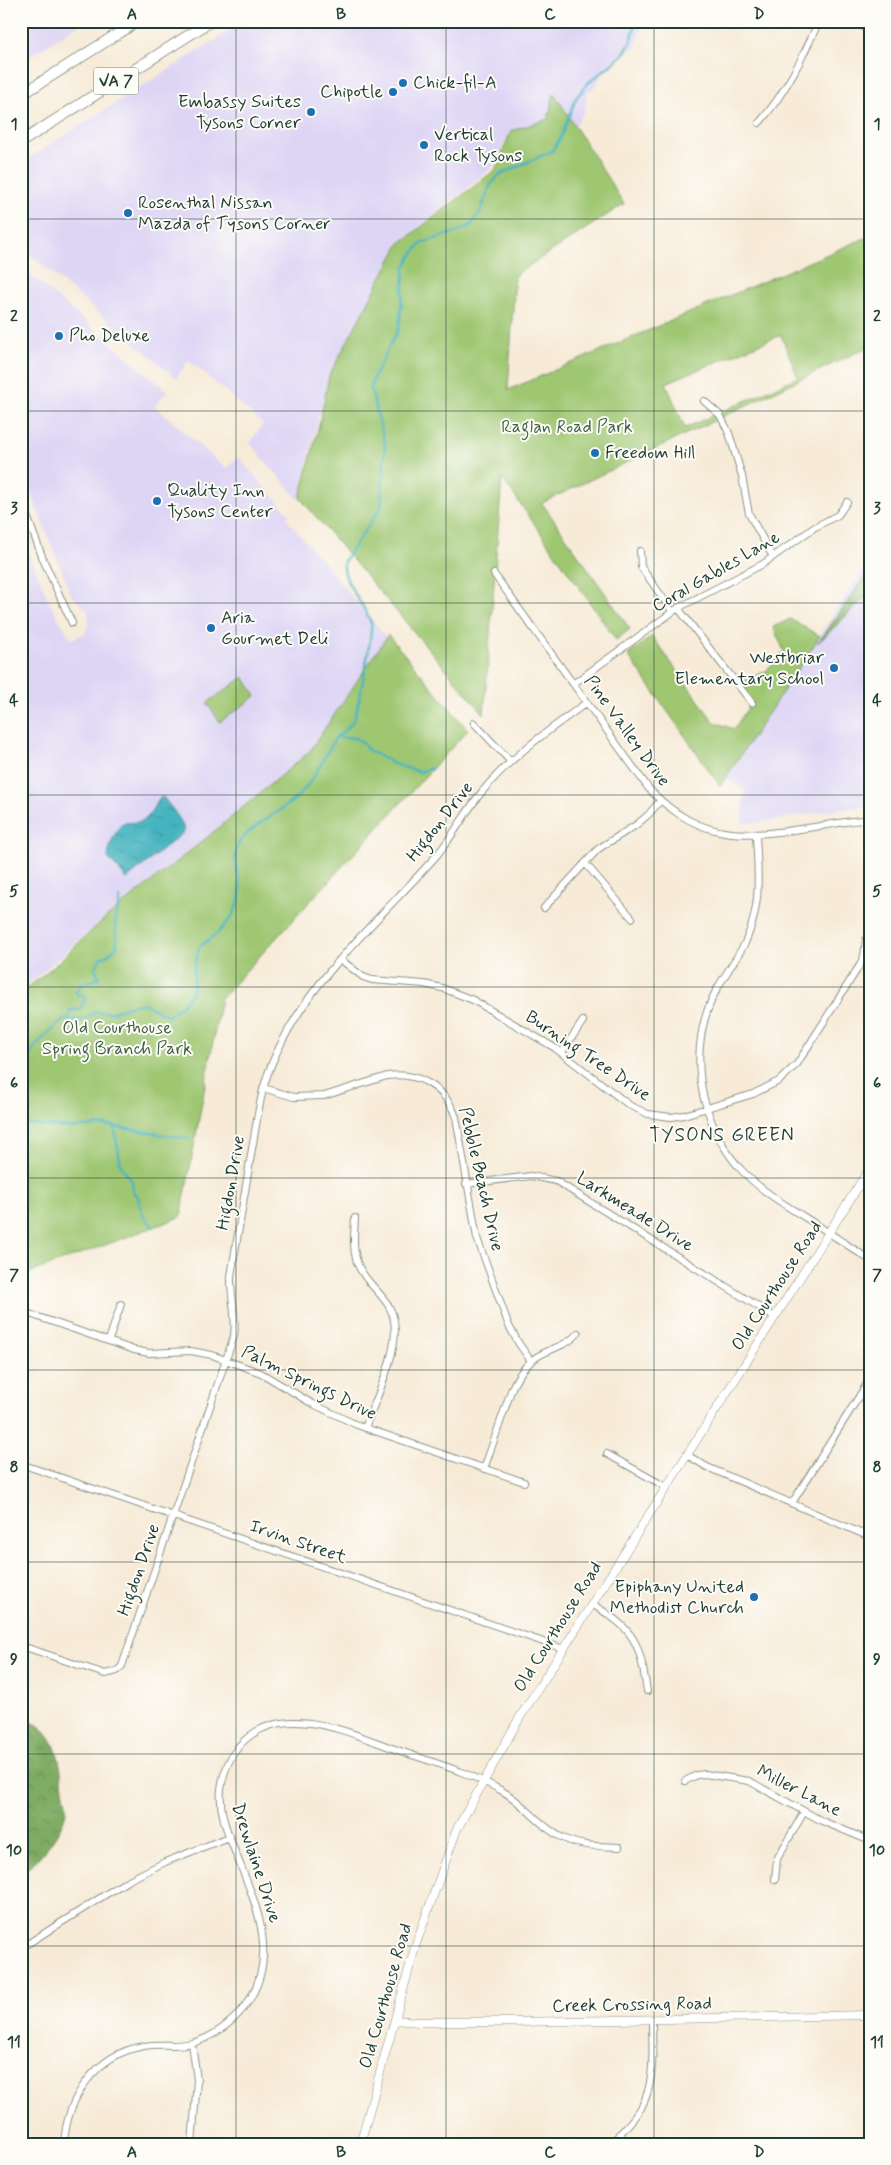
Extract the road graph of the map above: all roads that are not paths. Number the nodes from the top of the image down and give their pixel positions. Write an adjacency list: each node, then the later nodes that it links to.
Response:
1 (138, 21): 6 (highway, VA 7)
2 (211, 21): 8 (highway, VA 7)
3 (819, 21): 7 (street)
4 (853, 21): 5 (main road)
5 (870, 28)
6 (21, 95)
7 (759, 123)
8 (21, 142)
9 (704, 401): 13 (street)
10 (21, 500): 16 (street)
11 (847, 502): 13 (street, Coral Gables Lane)
12 (640, 551): 15 (street)
13 (773, 557): 15 (street, Coral Gables Lane)
14 (494, 574): 17 (street, Pine Valley Drive)
15 (675, 610): 17 (street, Coral Gables Lane); 19 (street)
16 (72, 623)
17 (573, 684): 18 (street, Pine Valley Drive)
18 (586, 703): 21 (street, Higdon Drive); 22 (street, Pine Valley Drive)
19 (752, 703)
20 (474, 723): 21 (street)
21 (510, 761): 29 (street, Higdon Drive)
22 (660, 801): 24 (street, Pine Valley Drive); 25 (street)
23 (870, 820): 24 (street, Pine Valley Drive)
24 (756, 835): 33 (street)
25 (585, 863): 26 (street); 27 (street)
26 (544, 908)
27 (632, 918)
28 (866, 940): 33 (street, Burning Tree Drive)
29 (340, 959): 31 (street, Burning Tree Drive); 32 (street, Higdon Drive)
30 (583, 1021): 31 (street)
31 (562, 1052): 33 (street, Burning Tree Drive)
32 (263, 1088): 35 (street, Pebble Beach Drive); 44 (street, Higdon Drive)
33 (707, 1108): 37 (street)
34 (870, 1168): 37 (street, Old Courthouse Road)
35 (466, 1184): 41 (street, Larkmeade Drive); 45 (street, Pebble Beach Drive)
36 (355, 1218): 47 (street)
37 (828, 1233): 38 (street); 41 (street, Old Courthouse Road)
38 (870, 1260)
39 (121, 1304): 43 (street)
40 (21, 1311): 43 (street, Palm Springs Drive)
41 (776, 1317): 49 (street, Old Courthouse Road)
42 (578, 1333): 45 (street)
43 (109, 1340): 44 (street, Palm Springs Drive)
44 (226, 1360): 47 (street, Palm Springs Drive); 55 (street, Higdon Drive)
45 (531, 1361): 51 (street)
46 (870, 1379): 54 (street)
47 (365, 1428): 51 (street, Palm Springs Drive)
48 (607, 1454): 53 (street)
49 (687, 1455): 53 (street, Old Courthouse Road); 54 (street)
50 (21, 1464): 55 (street, Irvin Street)
51 (484, 1469): 52 (street, Palm Springs Drive)
52 (524, 1482)
53 (666, 1487): 57 (street, Old Courthouse Road)
54 (792, 1503): 56 (street)
55 (174, 1516): 59 (street, Higdon Drive); 60 (street, Irvin Street)
56 (870, 1536)
57 (592, 1604): 60 (street, Old Courthouse Road); 62 (street)
58 (870, 1615): 61 (street)
59 (22, 1646)
60 (564, 1649): 64 (street, Old Courthouse Road)
61 (870, 1657)
62 (647, 1691)
63 (685, 1781): 65 (street, Miller Lane)
64 (483, 1782): 66 (street, Drewlaine Drive); 68 (street, Drewlaine Drive); 72 (street, Old Courthouse Road)
65 (804, 1812): 67 (street, Miller Lane); 69 (street)
66 (229, 1837): 70 (street); 74 (street, Drewlaine Drive)
67 (870, 1841)
68 (619, 1847)
69 (774, 1880)
70 (21, 1948)
71 (870, 2015): 73 (street, Creek Crossing Road)
72 (395, 2020): 73 (street, Creek Crossing Road); 78 (street, Old Courthouse Road)
73 (652, 2020): 75 (street)
74 (192, 2043): 76 (street, Drewlaine Drive); 77 (street)
75 (619, 2134): 79 (street); 80 (street)
76 (64, 2144)
77 (192, 2144)
78 (360, 2144)
79 (611, 2144)
80 (630, 2144)

